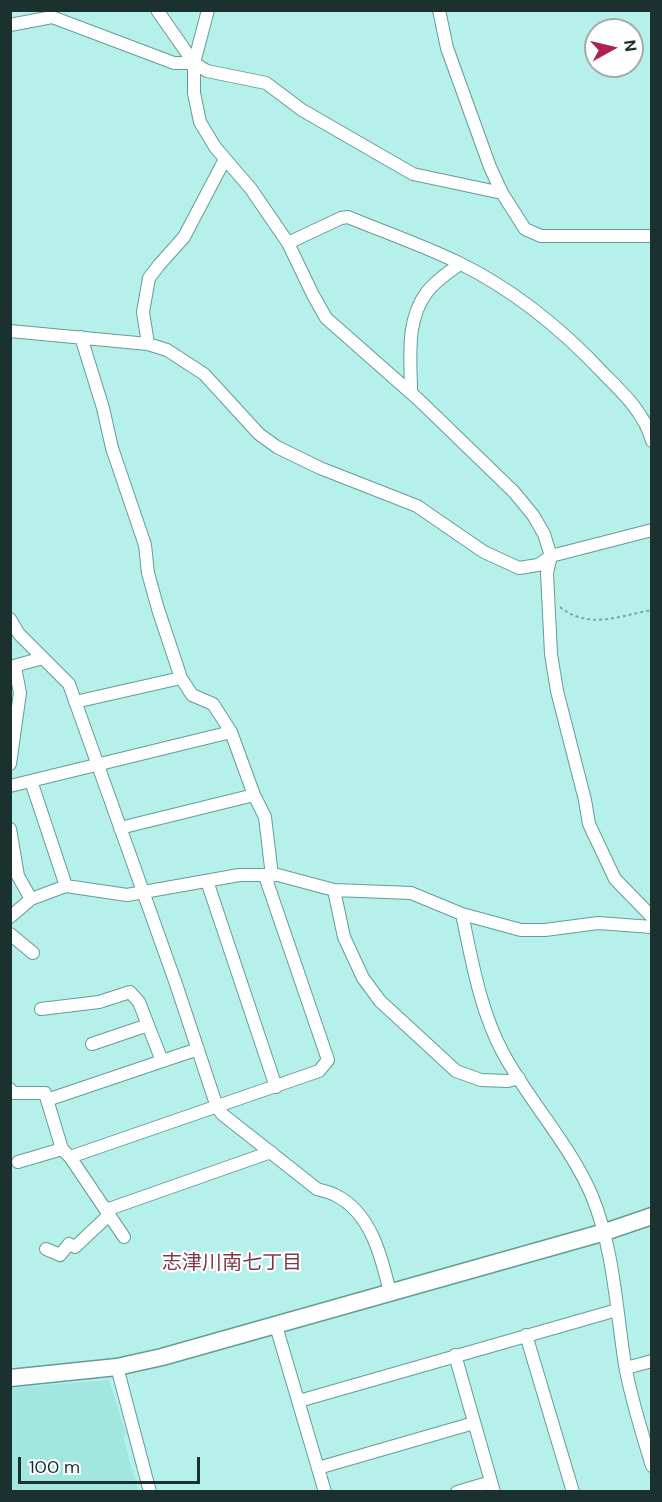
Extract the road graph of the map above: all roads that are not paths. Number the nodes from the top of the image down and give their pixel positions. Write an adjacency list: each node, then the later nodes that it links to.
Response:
1 (157, 10): 6 (street)
2 (208, 10): 6 (street)
3 (439, 10): 8 (street)
4 (55, 14): 5 (street); 6 (street)
5 (10, 25)
6 (194, 63): 7 (street); 8 (street)
7 (225, 159): 10 (street); 14 (street)
8 (502, 193): 9 (street)
9 (651, 236)
10 (288, 243): 11 (street); 15 (street)
11 (460, 264): 15 (street); 16 (street)
12 (10, 331): 13 (street)
13 (81, 337): 14 (street); 22 (street)
14 (148, 344): 18 (street)
15 (411, 393): 18 (street)
16 (651, 441)
17 (651, 530): 18 (street)
18 (550, 556): 40 (street)
19 (10, 619): 20 (street)
20 (43, 658): 21 (street); 23 (street)
21 (13, 667): 25 (street)
22 (181, 678): 23 (street); 24 (street)
23 (75, 702): 26 (street)
24 (231, 732): 26 (street); 29 (street)
25 (10, 764)
26 (97, 765): 27 (street); 30 (street)
27 (32, 781): 28 (street); 34 (street)
28 (10, 786)
29 (254, 795): 30 (street); 32 (street)
30 (120, 828): 36 (street)
31 (10, 830): 37 (street)
32 (269, 876): 33 (street); 35 (street); 50 (street)
33 (207, 881): 36 (street); 50 (street)
34 (66, 886): 36 (street); 37 (street)
35 (334, 890): 38 (street); 49 (street)
36 (142, 891): 47 (street)
37 (31, 899): 39 (street)
38 (462, 914): 41 (street); 49 (street)
39 (10, 917)
40 (651, 917)
41 (651, 927)
42 (10, 934): 43 (street)
43 (33, 953)
44 (41, 1009): 45 (street)
45 (148, 1025): 46 (street); 48 (street)
46 (92, 1044)
47 (198, 1049): 48 (street); 53 (street)
48 (162, 1061): 52 (street)
49 (519, 1078): 59 (street)
50 (276, 1087): 53 (street)
51 (10, 1089): 52 (street)
52 (47, 1100): 55 (street)
53 (217, 1107): 54 (street); 55 (street)
54 (271, 1152): 57 (street); 62 (street)
55 (66, 1153): 56 (street); 57 (street)
56 (18, 1162)
57 (107, 1212): 60 (street); 61 (street)
58 (651, 1216): 59 (street)
59 (605, 1232): 62 (street); 63 (street)
60 (124, 1237)
61 (46, 1249)
62 (390, 1293): 64 (street)
63 (617, 1310): 65 (street); 69 (street)
64 (276, 1326): 68 (street); 71 (street)
65 (526, 1335): 66 (street); 79 (street)
66 (454, 1355): 71 (street); 72 (street)
67 (651, 1361): 69 (street)
68 (117, 1367): 70 (street); 76 (street)
69 (626, 1368): 73 (street)
70 (10, 1378)
71 (299, 1401): 74 (street)
72 (474, 1423): 74 (street); 75 (street)
73 (651, 1466)
74 (318, 1468): 77 (street)
75 (492, 1487): 78 (street)
76 (150, 1491)
77 (325, 1491)
78 (457, 1491)
79 (573, 1491)

